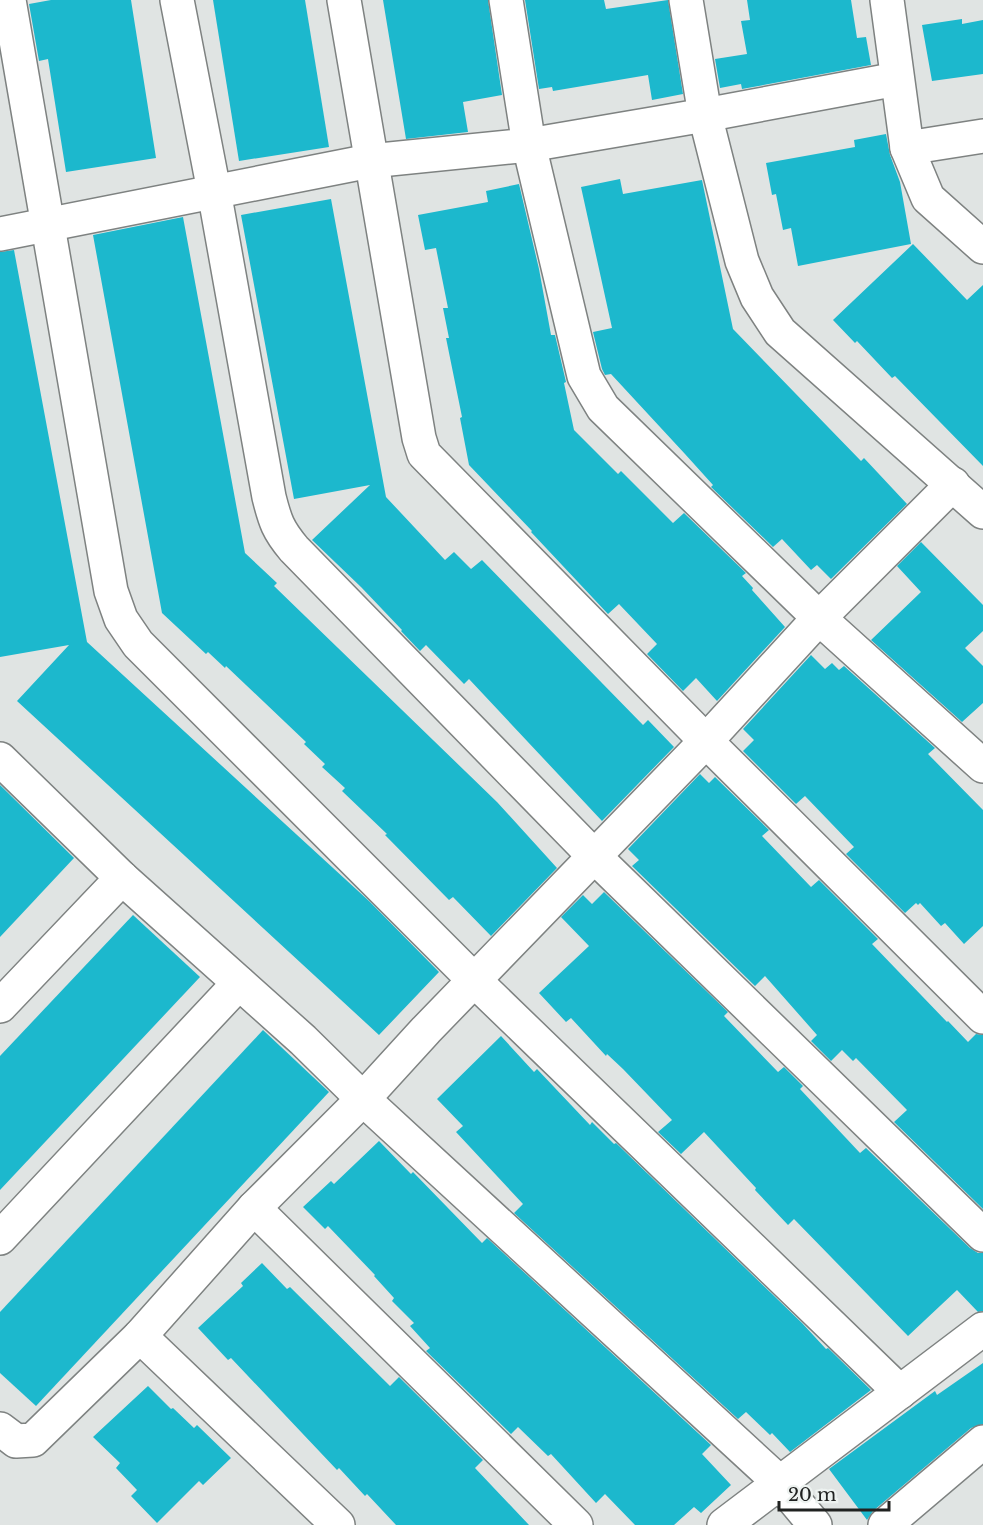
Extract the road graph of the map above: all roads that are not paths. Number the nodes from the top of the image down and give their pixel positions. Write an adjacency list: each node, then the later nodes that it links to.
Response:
1 (9, 0): 14 (street)
2 (177, 0): 13 (street)
3 (344, 0): 12 (street)
4 (506, 0): 10 (street)
5 (686, 0): 8 (street)
6 (886, 0): 7 (street)
7 (897, 79): 8 (street); 11 (street)
8 (705, 115): 10 (street); 17 (street)
9 (983, 136): 11 (street)
10 (529, 145): 12 (street); 19 (street)
11 (907, 148): 16 (street)
12 (370, 161): 13 (street); 20 (street)
13 (214, 191): 14 (street); 23 (street)
14 (46, 226): 15 (street); 25 (street)
15 (0, 234)
16 (983, 247)
17 (953, 484): 18 (street); 19 (street)
18 (983, 512)
19 (819, 618): 20 (street); 22 (street)
20 (706, 741): 23 (street); 28 (street)
21 (0, 759): 24 (street)
22 (983, 766)
23 (594, 856): 25 (street); 31 (street)
24 (122, 878): 26 (street); 27 (street)
25 (474, 980): 29 (street); 35 (street)
26 (239, 983): 29 (street); 32 (street)
27 (0, 1006)
28 (983, 1017)
29 (363, 1099): 30 (street); 38 (street)
30 (254, 1208): 34 (street); 40 (street)
31 (983, 1235)
32 (0, 1238)
33 (983, 1329): 35 (street)
34 (140, 1336): 36 (street); 39 (street)
35 (900, 1392): 38 (street)
36 (0, 1429)
37 (983, 1442): 43 (street)
38 (779, 1482): 41 (street); 42 (street)
39 (338, 1525)
40 (576, 1525)
41 (724, 1525)
42 (815, 1525)
43 (885, 1525)

